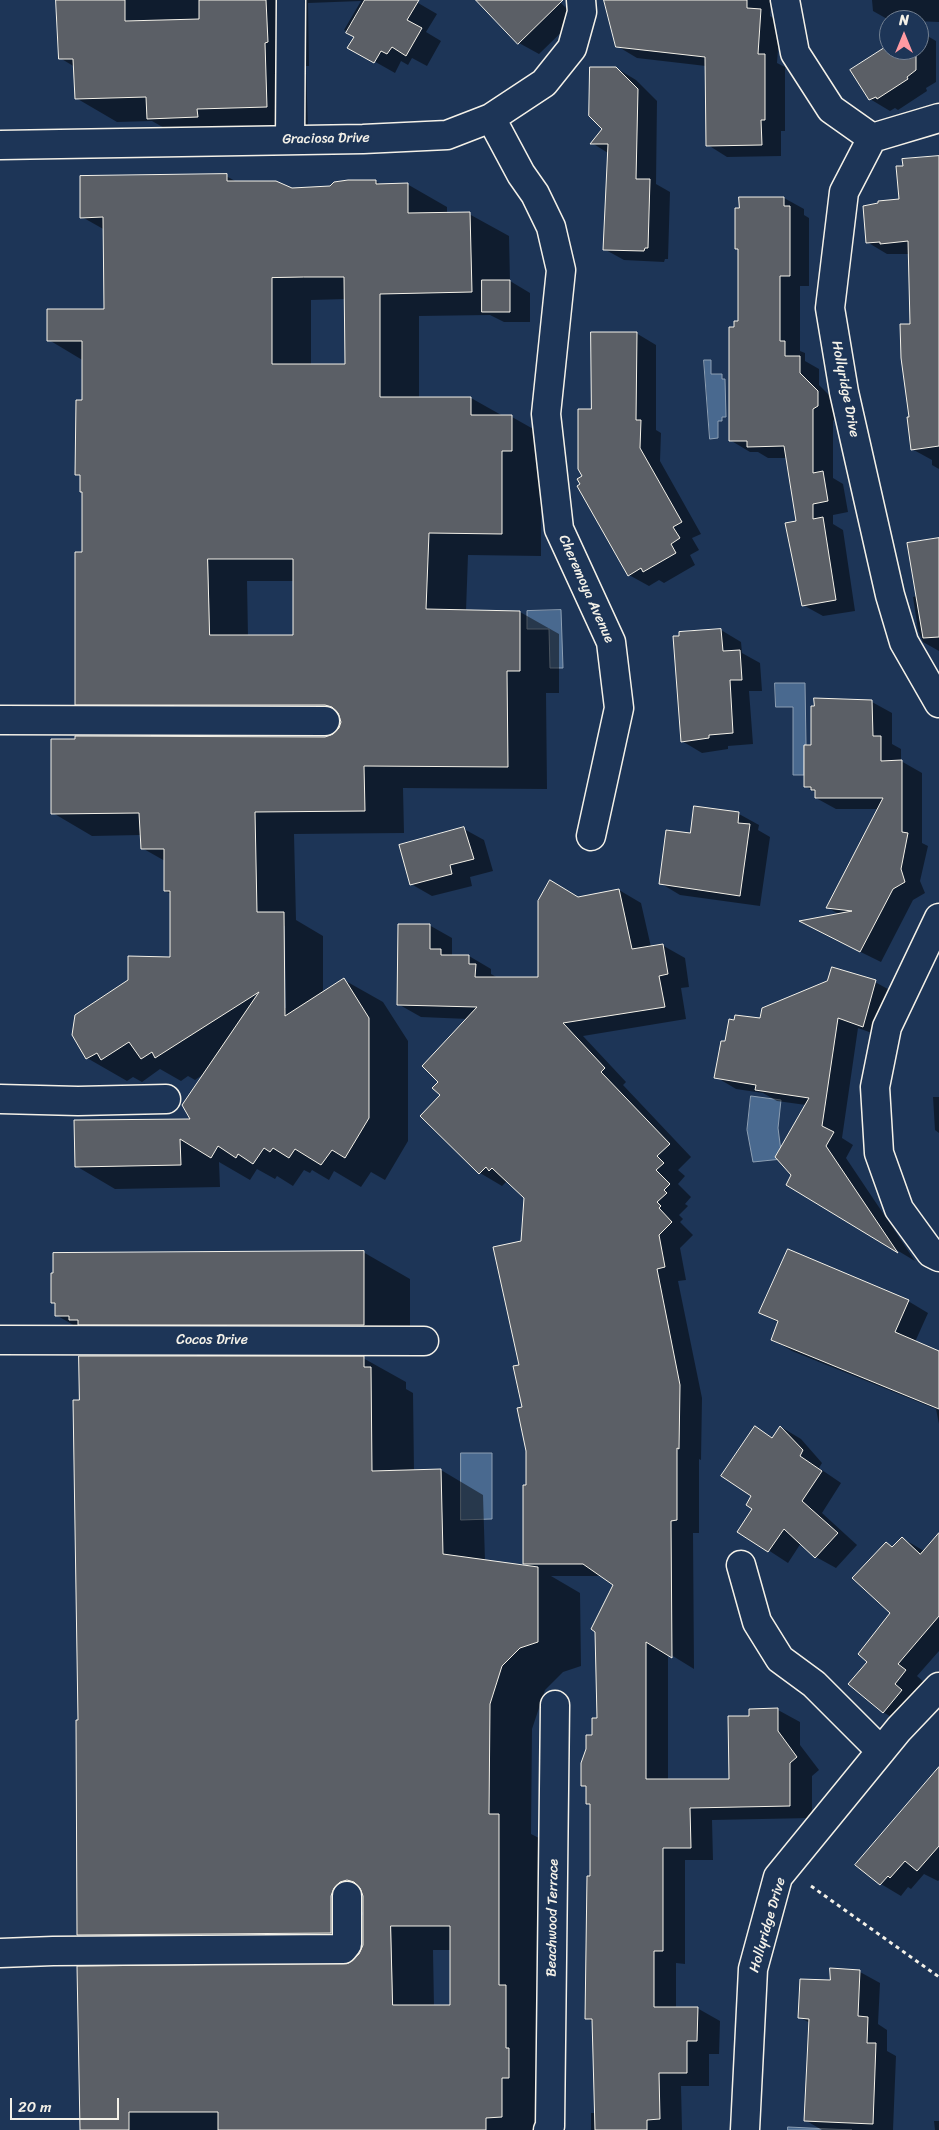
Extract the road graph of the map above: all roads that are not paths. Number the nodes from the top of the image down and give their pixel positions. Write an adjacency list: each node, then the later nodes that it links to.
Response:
1 (290, 0): 7 (street)
2 (580, 0): 4 (street, Graciosa Drive)
3 (785, 0): 6 (street)
4 (491, 118): 7 (street, Graciosa Drive); 12 (street, Cheremoya Avenue)
5 (939, 118): 6 (street)
6 (872, 138): 9 (street, Hollyridge Drive)
7 (290, 140): 8 (street, Graciosa Drive)
8 (0, 145)
9 (939, 703)
10 (0, 720): 11 (street)
11 (325, 721)
12 (591, 836)
13 (939, 918): 16 (street)
14 (0, 1099): 15 (street)
15 (166, 1099)
16 (939, 1256)
17 (0, 1340): 18 (street, Cocos Drive)
18 (424, 1341)
19 (741, 1565): 22 (street)
20 (939, 1687): 22 (street, Hollyridge Drive)
21 (556, 1705): 25 (street, Beachwood Terrace)
22 (881, 1751): 26 (street, Hollyridge Drive)
23 (348, 1896): 24 (street)
24 (0, 1953)
25 (548, 2130)
26 (745, 2130)

